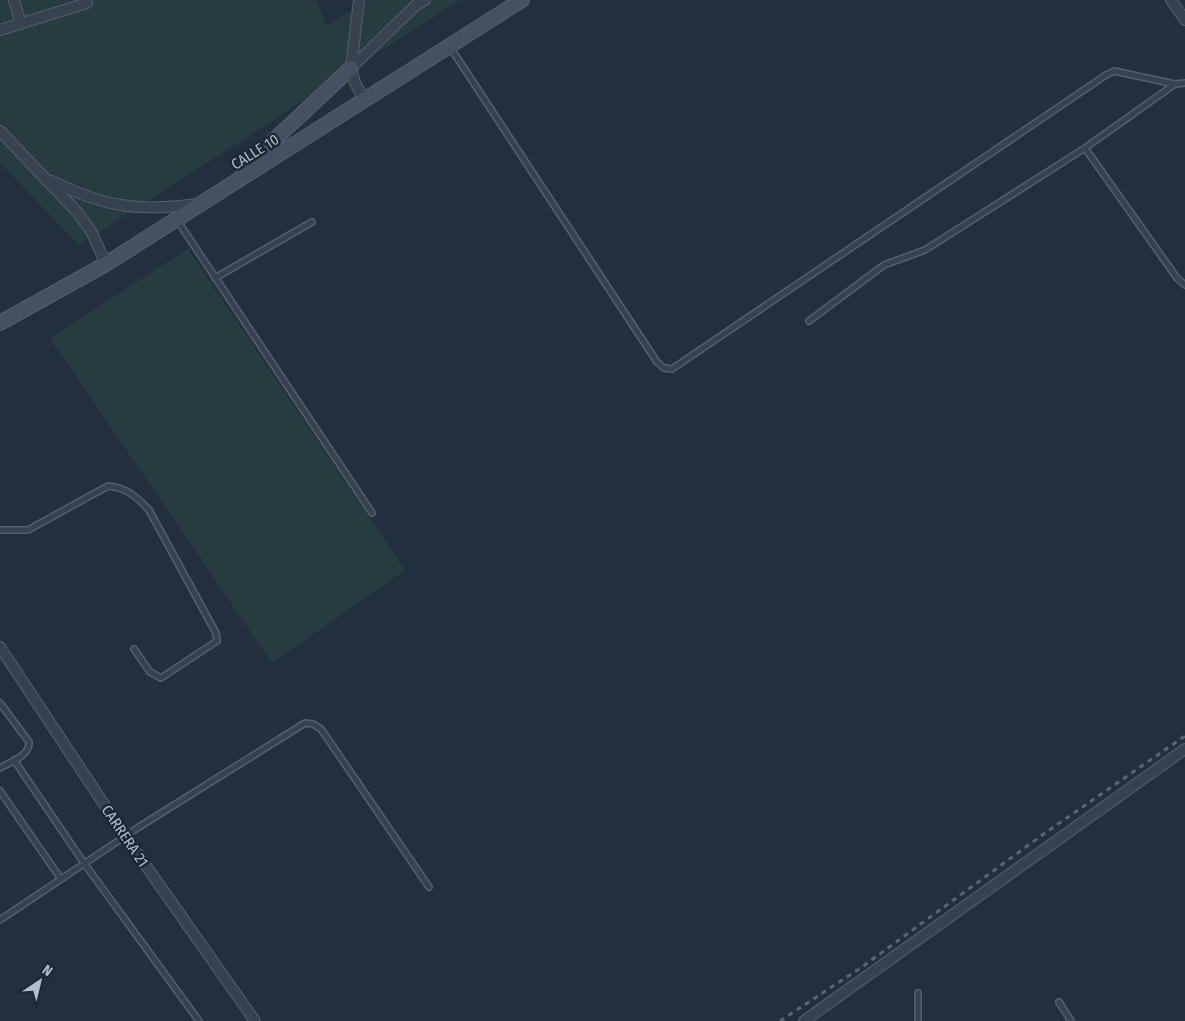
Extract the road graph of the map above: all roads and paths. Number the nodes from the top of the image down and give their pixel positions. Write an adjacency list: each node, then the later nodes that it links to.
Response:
1 (14, 0): 8 (street)
2 (359, 0): 11 (street)
3 (425, 0): 11 (street)
4 (522, 0): 10 (main road, CALLE 10)
5 (1171, 0): 7 (street)
6 (87, 3): 8 (street)
7 (1185, 20)
8 (21, 24): 9 (street)
9 (0, 30)
10 (450, 46): 13 (lane); 14 (main road, CALLE 10)
11 (350, 68): 14 (street); 18 (main road)
12 (1185, 83): 13 (lane)
13 (1175, 84): 16 (lane)
14 (365, 101): 18 (main road, CALLE 10)
15 (0, 131): 17 (street)
16 (1085, 148): 24 (lane); 26 (lane)
17 (44, 177): 19 (street); 22 (street)
18 (229, 187): 19 (main road, CALLE 10)
19 (200, 204): 20 (main road, CALLE 10)
20 (176, 219): 22 (main road, CALLE 10); 23 (lane)
21 (312, 222): 23 (lane)
22 (106, 264): 25 (main road, CALLE 10)
23 (215, 278): 27 (lane)
24 (1185, 285)
25 (1, 321)
26 (809, 321)
27 (372, 513)
28 (0, 530): 30 (lane)
29 (0, 647): 37 (street, CARRERA 21)
30 (134, 649)
31 (0, 703): 32 (lane)
32 (3, 712): 34 (lane)
33 (1185, 748): 46 (street)
34 (14, 760): 35 (lane); 38 (lane)
35 (0, 768)
36 (0, 791): 39 (lane)
37 (125, 836): 38 (lane); 40 (lane); 45 (street, CARRERA 21)
38 (84, 863): 39 (lane); 44 (lane)
39 (61, 879): 41 (lane)
40 (429, 887)
41 (0, 920)
42 (918, 993): 47 (lane)
43 (1059, 1002): 48 (lane)
44 (198, 1021)
45 (255, 1021)
46 (804, 1021)
47 (918, 1021)
48 (1071, 1021)

